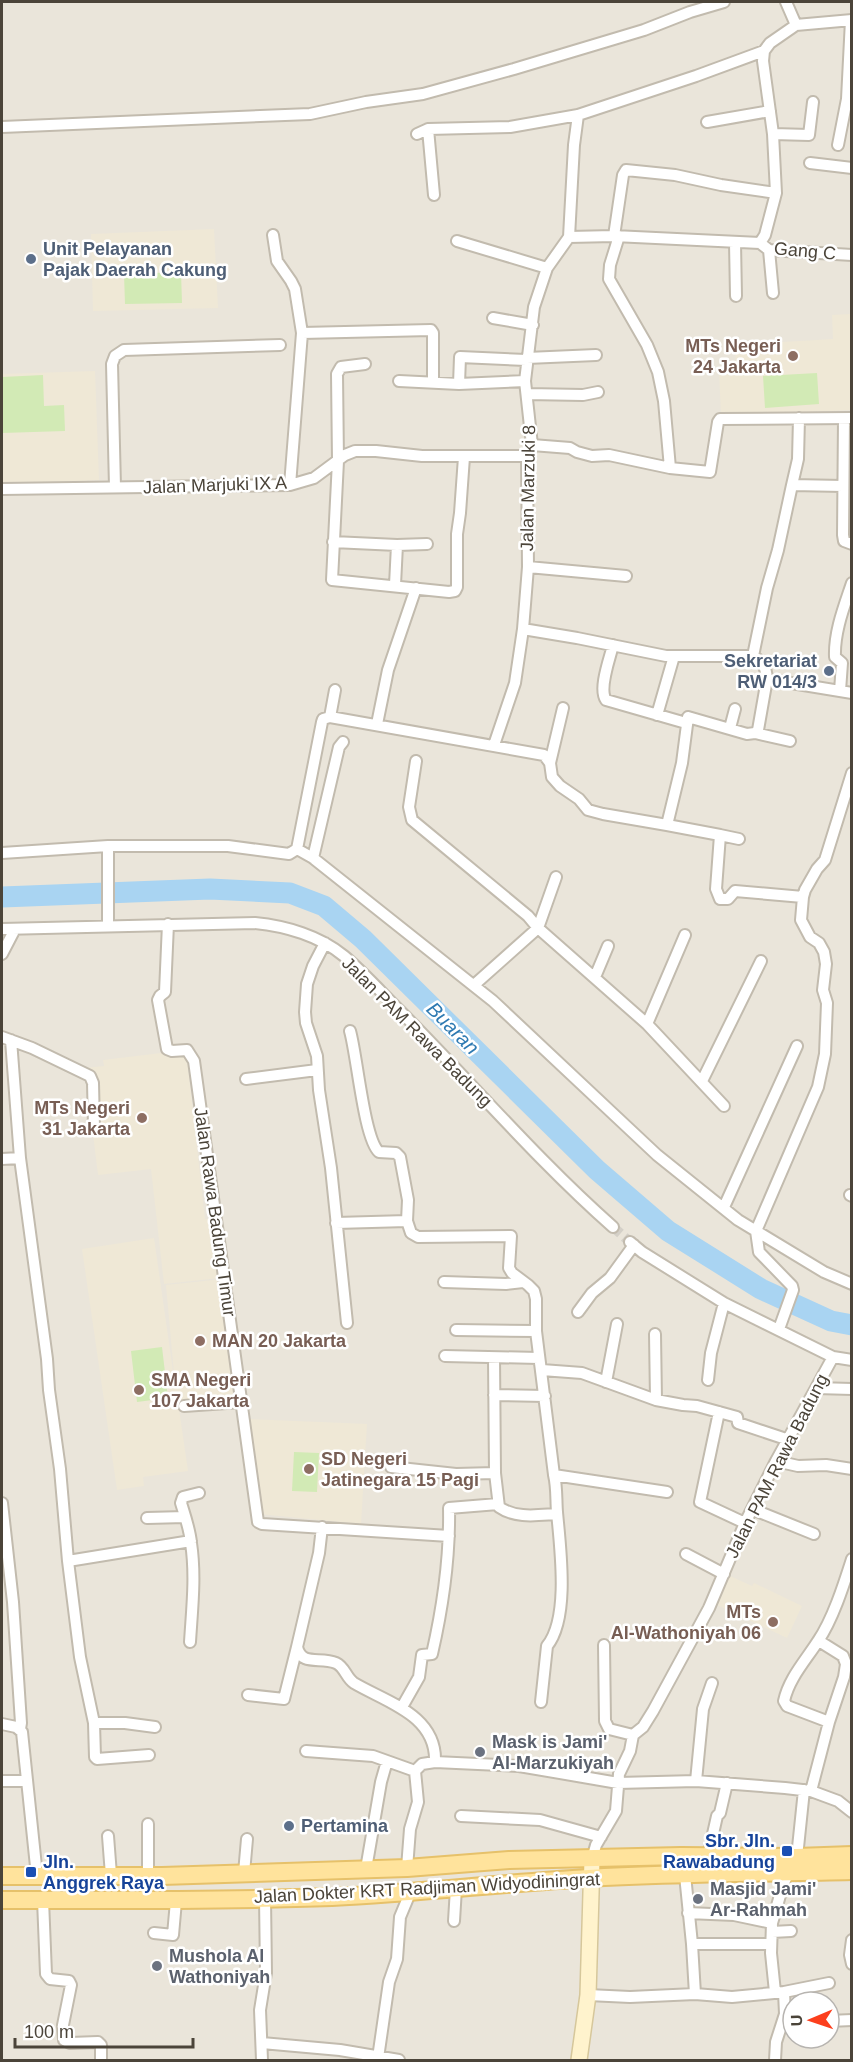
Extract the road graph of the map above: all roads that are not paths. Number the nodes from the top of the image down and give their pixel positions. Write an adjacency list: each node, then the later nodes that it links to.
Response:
1 (724, 2): 9 (street)
2 (791, 11): 3 (street); 4 (street)
3 (851, 20): 13 (street)
4 (764, 51): 6 (street); 7 (street)
5 (813, 102): 12 (street)
6 (770, 111): 8 (street); 12 (street)
7 (578, 115): 10 (street); 20 (street)
8 (706, 122)
9 (2, 127)
10 (428, 129): 11 (street); 17 (street)
11 (417, 134)
12 (773, 134): 16 (street)
13 (838, 146)
14 (810, 163): 15 (street)
15 (852, 168)
16 (776, 193): 19 (street); 23 (street)
17 (434, 195)
18 (273, 236): 30 (street)
19 (616, 236): 20 (street); 22 (street); 47 (street)
20 (568, 237): 25 (street, Jalan Marzuki 8)
21 (458, 241): 25 (street)
22 (735, 243): 23 (street); 27 (street)
23 (765, 246): 24 (street, Gang C); 26 (street)
24 (852, 255)
25 (547, 268): 29 (street, Jalan Marzuki 8)
26 (773, 293)
27 (735, 297)
28 (493, 318): 29 (street)
29 (533, 325): 33 (street, Jalan Marzuki 8)
30 (302, 333): 37 (street); 48 (street)
31 (280, 345): 51 (street)
32 (596, 355): 33 (street)
33 (527, 359): 36 (street, Jalan Marzuki 8); 38 (street)
34 (365, 364): 46 (street)
35 (399, 381): 37 (street)
36 (525, 381): 38 (street); 40 (street, Jalan Marzuki 8)
37 (433, 382): 38 (street)
38 (459, 384)
39 (598, 392): 40 (street)
40 (527, 394): 43 (street, Jalan Marzuki 8)
41 (799, 418): 42 (street); 47 (street); 49 (street)
42 (848, 418): 50 (street)
43 (532, 444): 44 (street, Jalan Marzuki 8); 47 (street)
44 (527, 456): 45 (street, Jalan Marjuki IX A); 57 (street, Jalan Marzuki 8)
45 (464, 457): 46 (street, Jalan Marjuki IX A); 61 (street)
46 (339, 461): 48 (street, Jalan Marjuki IX A); 53 (street)
47 (670, 468)
48 (290, 485): 51 (street, Jalan Marjuki IX A)
49 (792, 485): 50 (street); 65 (street)
50 (843, 486): 55 (street)
51 (115, 487): 52 (street, Jalan Marjuki IX A)
52 (2, 489)
53 (333, 542): 56 (street); 60 (street)
54 (427, 544): 56 (street)
55 (852, 544)
56 (397, 545): 60 (street)
57 (528, 567): 58 (street); 62 (street, Jalan Marzuki 8)
58 (626, 576)
59 (852, 583): 68 (street)
60 (394, 585): 61 (street)
61 (416, 588): 75 (street)
62 (523, 629): 63 (street); 80 (street, Jalan Marzuki 8)
63 (613, 645): 64 (street); 72 (street)
64 (675, 656): 65 (street); 72 (street)
65 (753, 656): 66 (street)
66 (767, 679): 68 (street); 77 (street)
67 (335, 690): 73 (street)
68 (840, 691): 69 (street)
69 (852, 693)
70 (563, 708): 82 (street)
71 (735, 709): 76 (street)
72 (657, 715): 74 (street)
73 (330, 717): 75 (street); 88 (street)
74 (687, 723): 76 (street); 84 (street)
75 (378, 724): 80 (street)
76 (730, 728): 77 (street)
77 (755, 733): 78 (street)
78 (790, 741)
79 (343, 742): 90 (street)
80 (494, 745): 82 (street)
81 (416, 761): 96 (street)
82 (550, 764): 84 (street)
83 (852, 773): 92 (street)
84 (667, 825): 85 (street)
85 (720, 836): 86 (street); 92 (street)
86 (739, 839)
87 (108, 848): 88 (street); 89 (street); 93 (street)
88 (297, 849): 90 (street)
89 (2, 853)
90 (313, 858): 104 (street)
91 (556, 877): 96 (street)
92 (803, 897): 120 (street)
93 (108, 922): 94 (street, Jalan PAM Rawa Badung); 97 (street, Jalan PAM Rawa Badung)
94 (168, 924): 99 (street, Jalan PAM Rawa Badung); 145 (street, Jalan Rawa Badung Timur)
95 (2, 928): 97 (street, Jalan PAM Rawa Badung)
96 (538, 928): 103 (street); 104 (street)
97 (15, 929): 101 (street)
98 (685, 935): 105 (street)
99 (325, 944): 109 (street); 119 (street, Jalan PAM Rawa Badung)
100 (608, 946): 103 (street)
101 (2, 954)
102 (761, 961): 111 (street)
103 (595, 977): 105 (street)
104 (474, 985): 116 (street)
105 (647, 1024): 111 (street)
106 (350, 1031): 117 (street)
107 (6, 1038): 113 (street); 114 (street)
108 (797, 1046): 116 (street)
109 (317, 1070): 110 (street); 118 (street)
110 (246, 1079)
111 (702, 1081): 112 (street)
112 (724, 1106)
113 (94, 1127)
114 (20, 1158): 115 (street); 169 (street)
115 (2, 1159)
116 (724, 1207): 120 (street)
117 (407, 1221): 118 (street); 121 (street)
118 (336, 1223): 126 (street)
119 (613, 1227)
120 (756, 1231): 123 (street); 128 (street)
121 (523, 1281): 122 (street); 130 (street)
122 (444, 1282)
123 (852, 1284)
124 (724, 1303): 125 (street, Jalan PAM Rawa Badung); 128 (street, Jalan PAM Rawa Badung); 138 (street)
125 (578, 1312)
126 (346, 1323)
127 (617, 1324): 139 (street)
128 (779, 1329): 133 (street, Jalan PAM Rawa Badung)
129 (456, 1330): 130 (street)
130 (536, 1331): 135 (street)
131 (655, 1334): 144 (street)
132 (446, 1356): 134 (street)
133 (833, 1357): 136 (street); 140 (street, Jalan PAM Rawa Badung)
134 (494, 1358): 135 (street); 142 (street)
135 (539, 1358): 137 (street)
136 (852, 1360)
137 (542, 1371): 139 (street); 143 (street)
138 (708, 1380)
139 (606, 1382): 144 (street)
140 (816, 1388): 141 (street); 148 (street, Jalan PAM Rawa Badung)
141 (852, 1389)
142 (494, 1395): 143 (street); 152 (street)
143 (545, 1396): 153 (street)
144 (656, 1400): 147 (street)
145 (241, 1401): 146 (street); 163 (street, Jalan Rawa Badung Timur)
146 (184, 1406)
147 (719, 1412): 148 (street); 162 (street)
148 (789, 1440): 149 (street, Jalan PAM Rawa Badung)
149 (776, 1461): 151 (street); 158 (street, Jalan PAM Rawa Badung)
150 (391, 1467): 152 (street)
151 (852, 1469)
152 (495, 1473): 157 (street)
153 (554, 1475): 154 (street); 159 (street)
154 (667, 1492)
155 (199, 1493): 160 (street)
156 (2, 1503): 183 (street)
157 (498, 1504): 159 (street); 165 (street)
158 (752, 1509): 162 (street, Jalan PAM Rawa Badung); 164 (street)
159 (557, 1514): 177 (street)
160 (185, 1517): 161 (street); 166 (street)
161 (147, 1518)
162 (745, 1523): 170 (street, Jalan PAM Rawa Badung)
163 (322, 1527): 165 (street); 174 (street)
164 (814, 1534)
165 (449, 1536): 178 (street)
166 (191, 1541): 169 (street); 172 (street)
167 (686, 1554): 170 (street)
168 (852, 1559): 171 (street)
169 (68, 1561): 180 (street)
170 (724, 1574): 184 (street, Jalan PAM Rawa Badung)
171 (819, 1641): 179 (street); 179 (street)
172 (190, 1642)
173 (604, 1645): 184 (street)
174 (297, 1647): 176 (street); 178 (street)
175 (712, 1683): 192 (street)
176 (248, 1695)
177 (541, 1702)
178 (402, 1707): 188 (street)
179 (829, 1722): 195 (street)
180 (94, 1723): 182 (street); 186 (street)
181 (2, 1724): 183 (street)
182 (156, 1727)
183 (20, 1729): 191 (street)
184 (633, 1735): 193 (street, Jalan PAM Rawa Badung)
185 (306, 1751): 187 (street)
186 (149, 1755)
187 (387, 1761): 189 (street); 207 (street)
188 (435, 1762): 189 (street); 193 (street)
189 (415, 1771): 206 (street)
190 (2, 1781): 191 (street)
191 (27, 1781): 213 (street)
192 (696, 1781): 193 (street); 194 (street)
193 (618, 1783): 200 (street, Jalan PAM Rawa Badung)
194 (727, 1783): 195 (street); 203 (street)
195 (807, 1791): 196 (street); 205 (street)
196 (852, 1812)
197 (461, 1816): 200 (street)
198 (148, 1824): 214 (street)
199 (108, 1836): 210 (street)
200 (601, 1837): 204 (street, Jalan PAM Rawa Badung)
201 (247, 1839): 209 (street)
202 (852, 1855): 205 (main road, Jalan Dokter KRT Radjiman Widyodiningrat)
203 (708, 1856): 204 (main road, Jalan Dokter KRT Radjiman Widyodiningrat); 205 (main road, Jalan Dokter KRT Radjiman Widyodiningrat)
204 (592, 1859): 206 (main road, Jalan Dokter KRT Radjiman Widyodiningrat); 215 (street, Jalan PAM Rawa Badung)
205 (793, 1865): 208 (main road, Jalan Dokter KRT Radjiman Widyodiningrat); 211 (main road, Jalan Dokter KRT Radjiman Widyodiningrat); 224 (street)
206 (407, 1868): 207 (main road, Jalan Dokter KRT Radjiman Widyodiningrat)
207 (366, 1869): 209 (main road, Jalan Dokter KRT Radjiman Widyodiningrat)
208 (852, 1871)
209 (244, 1873): 214 (main road, Jalan Dokter KRT Radjiman Widyodiningrat)
210 (111, 1875): 213 (main road, Jalan Dokter KRT Radjiman Widyodiningrat); 214 (main road, Jalan Dokter KRT Radjiman Widyodiningrat)
211 (685, 1875): 215 (main road, Jalan Dokter KRT Radjiman Widyodiningrat); 222 (street)
212 (2, 1876): 213 (main road, Jalan Dokter KRT Radjiman Widyodiningrat)
213 (37, 1876)
214 (148, 1876)
215 (592, 1878): 216 (main road, Jalan Dokter KRT Radjiman Widyodiningrat); 234 (street, Jalan PAM Rawa Badung)
216 (456, 1888): 217 (main road, Jalan Dokter KRT Radjiman Widyodiningrat); 223 (street)
217 (410, 1893): 218 (main road, Jalan Dokter KRT Radjiman Widyodiningrat); 238 (street)
218 (265, 1899): 221 (main road, Jalan Dokter KRT Radjiman Widyodiningrat); 237 (street)
219 (2, 1900): 220 (main road, Jalan Dokter KRT Radjiman Widyodiningrat)
220 (43, 1900): 221 (main road, Jalan Dokter KRT Radjiman Widyodiningrat); 239 (street)
221 (176, 1901): 226 (street)
222 (688, 1913): 224 (street); 228 (street)
223 (454, 1920)
224 (772, 1928): 225 (street); 229 (street)
225 (791, 1931)
226 (154, 1933)
227 (852, 1940): 230 (street)
228 (692, 1944): 229 (street); 233 (street)
229 (771, 1944): 232 (street)
230 (852, 1964)
231 (830, 1983): 232 (street)
232 (779, 1992): 233 (street); 235 (street)
233 (695, 1994): 234 (street)
234 (588, 1995): 242 (street, Jalan PAM Rawa Badung)
235 (781, 1996)
236 (781, 2031): 243 (street)
237 (262, 2043): 238 (street); 240 (street)
238 (378, 2058): 241 (street)
239 (101, 2061)
240 (262, 2061)
241 (399, 2061)
242 (579, 2061)
243 (775, 2061)

